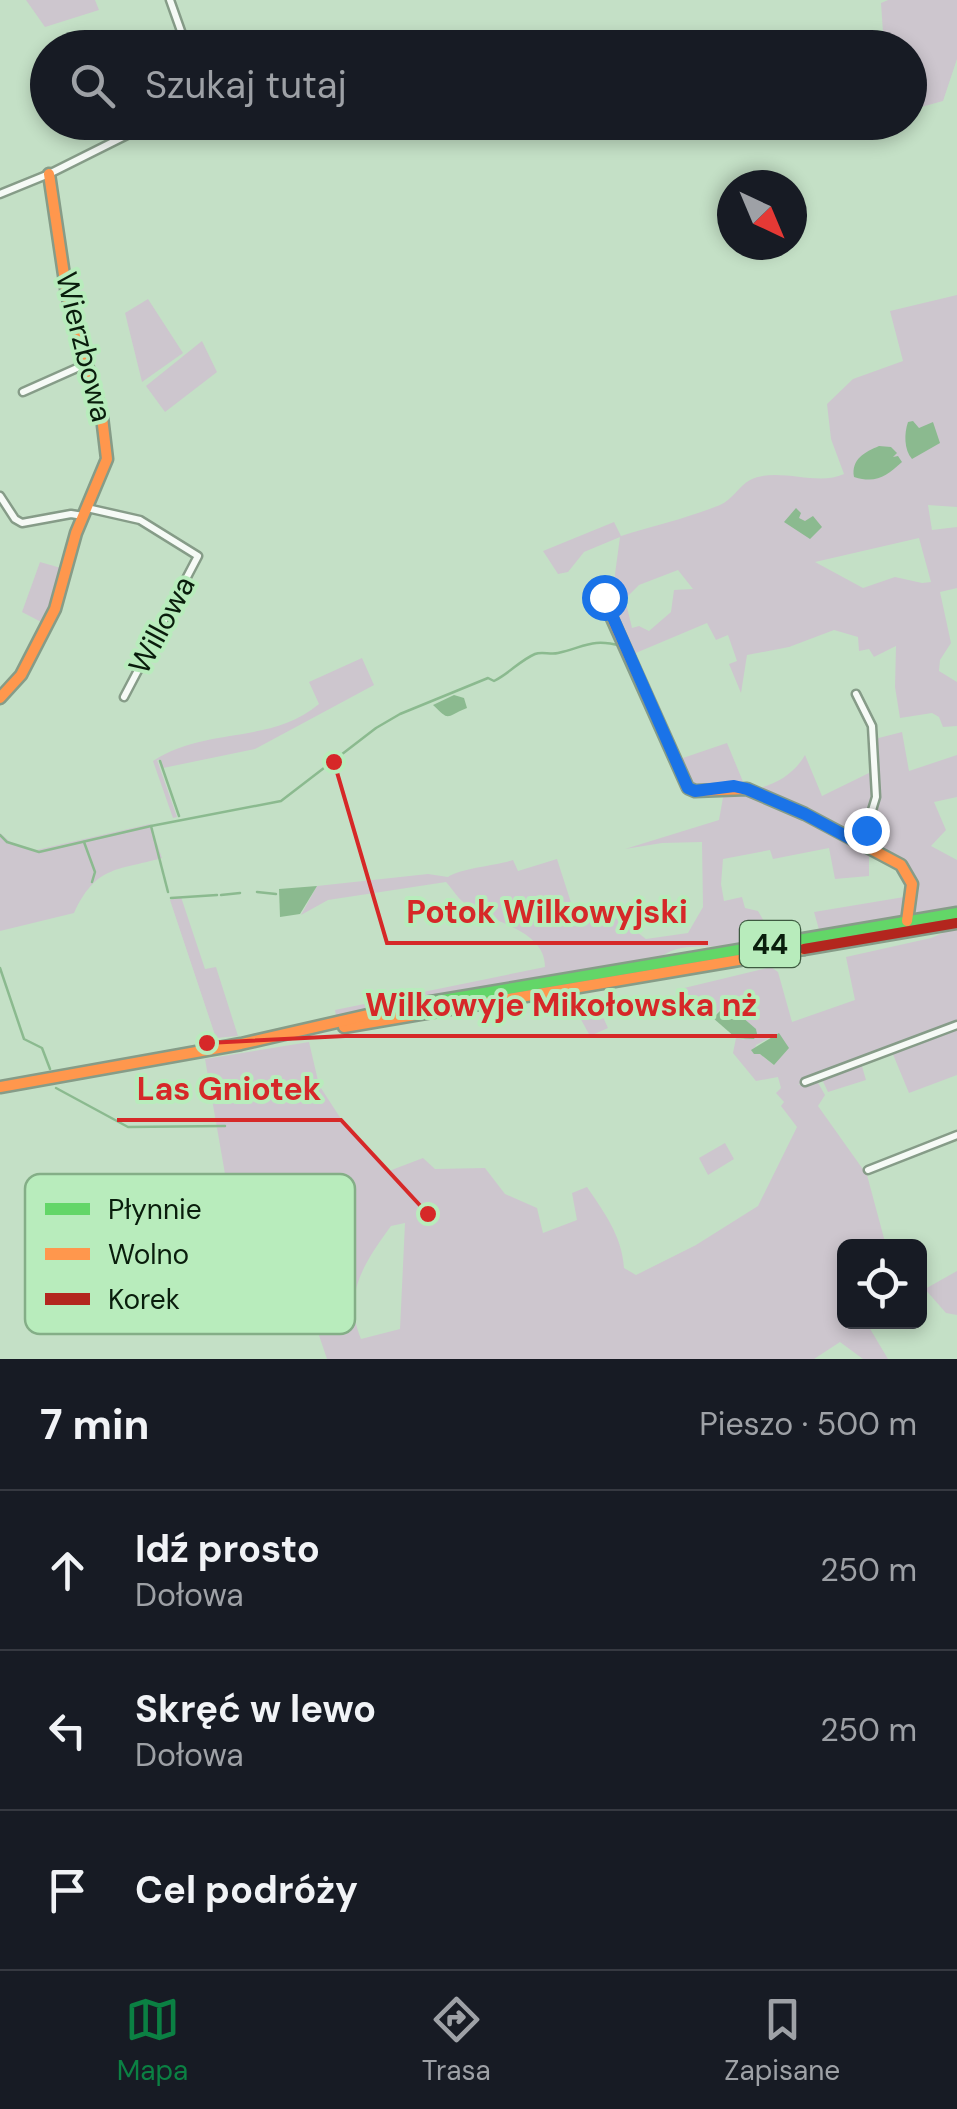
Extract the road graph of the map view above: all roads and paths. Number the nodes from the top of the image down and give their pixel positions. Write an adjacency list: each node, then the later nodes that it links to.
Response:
1 (170, 0): 2 (street)
2 (181, 30)
3 (117, 140): 4 (street)
4 (50, 174): 5 (street); 6 (main road, Wierzbowa)
5 (0, 194)
6 (88, 364): 7 (street); 9 (main road, Wierzbowa)
7 (23, 392)
8 (0, 496): 9 (street)
9 (85, 512): 12 (street, Willowa); 13 (main road, Wierzbowa)
10 (598, 585): 14 (main road)
11 (856, 694): 14 (street)
12 (124, 697)
13 (0, 698)
14 (866, 847): 16 (main road)
15 (957, 913): 16 (main road, 44)
16 (907, 921): 18 (main road, 44)
17 (957, 924): 18 (main road, 44)
18 (562, 985): 21 (main road, 44)
19 (957, 1025): 20 (street)
20 (805, 1082)
21 (0, 1087)
22 (957, 1135): 23 (street)
23 (868, 1170)

